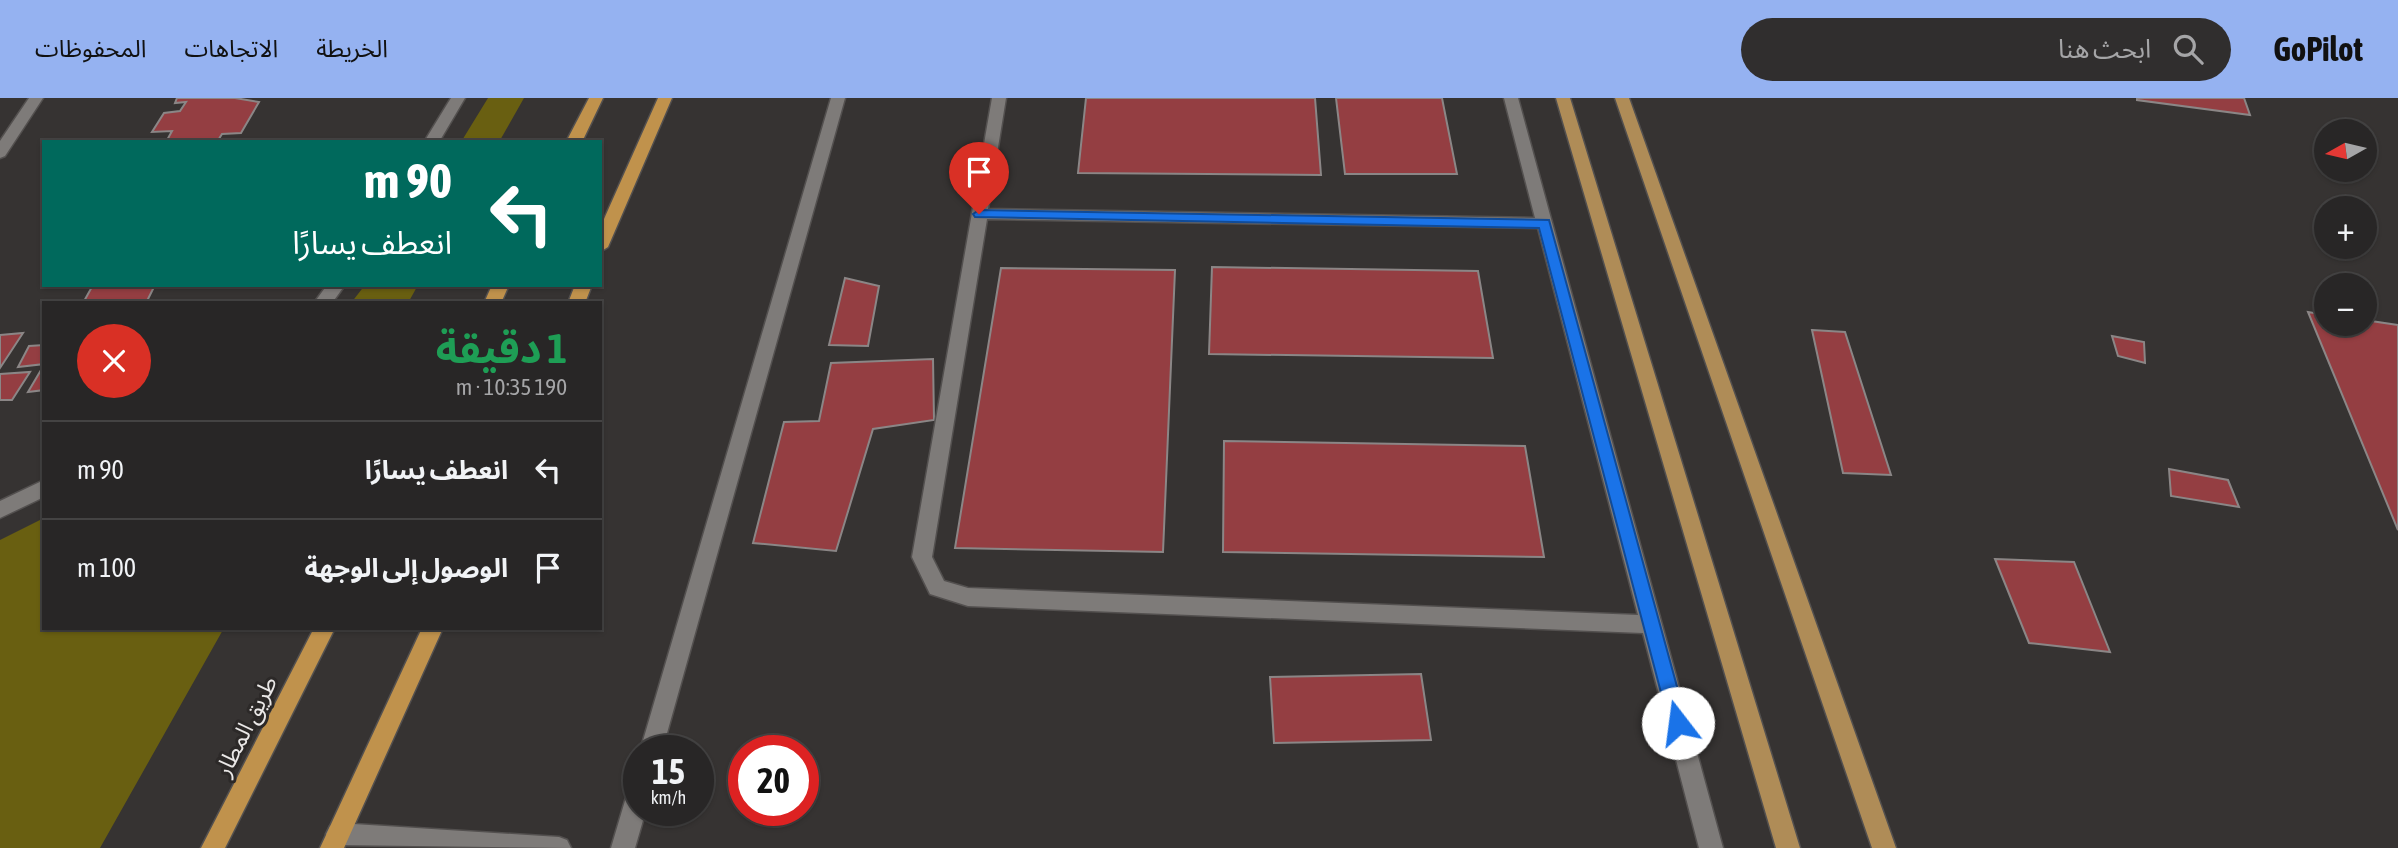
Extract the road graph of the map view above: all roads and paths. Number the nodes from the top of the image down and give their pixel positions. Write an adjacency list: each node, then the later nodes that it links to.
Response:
1 (36, 98): 12 (street)
2 (458, 98): 10 (street)
3 (596, 98): 11 (highway)
4 (665, 98): 15 (highway)
5 (838, 98): 23 (street)
6 (999, 98): 13 (street)
7 (1511, 98): 14 (street)
8 (1563, 98): 30 (main road)
9 (1622, 98): 31 (main road)
10 (432, 140)
11 (575, 140)
12 (0, 153)
13 (979, 214): 14 (street); 20 (street)
14 (1544, 223): 20 (street)
15 (602, 242)
16 (335, 287): 17 (street)
17 (324, 301)
18 (42, 489): 19 (street)
19 (0, 510)
20 (1651, 624): 29 (street)
21 (324, 630): 26 (highway, طريق المطار)
22 (432, 630): 25 (highway)
23 (656, 735)
24 (630, 826): 28 (street)
25 (335, 841): 27 (street)
26 (213, 848)
27 (559, 848)
28 (623, 848)
29 (1711, 848)
30 (1788, 848)
31 (1884, 848)

